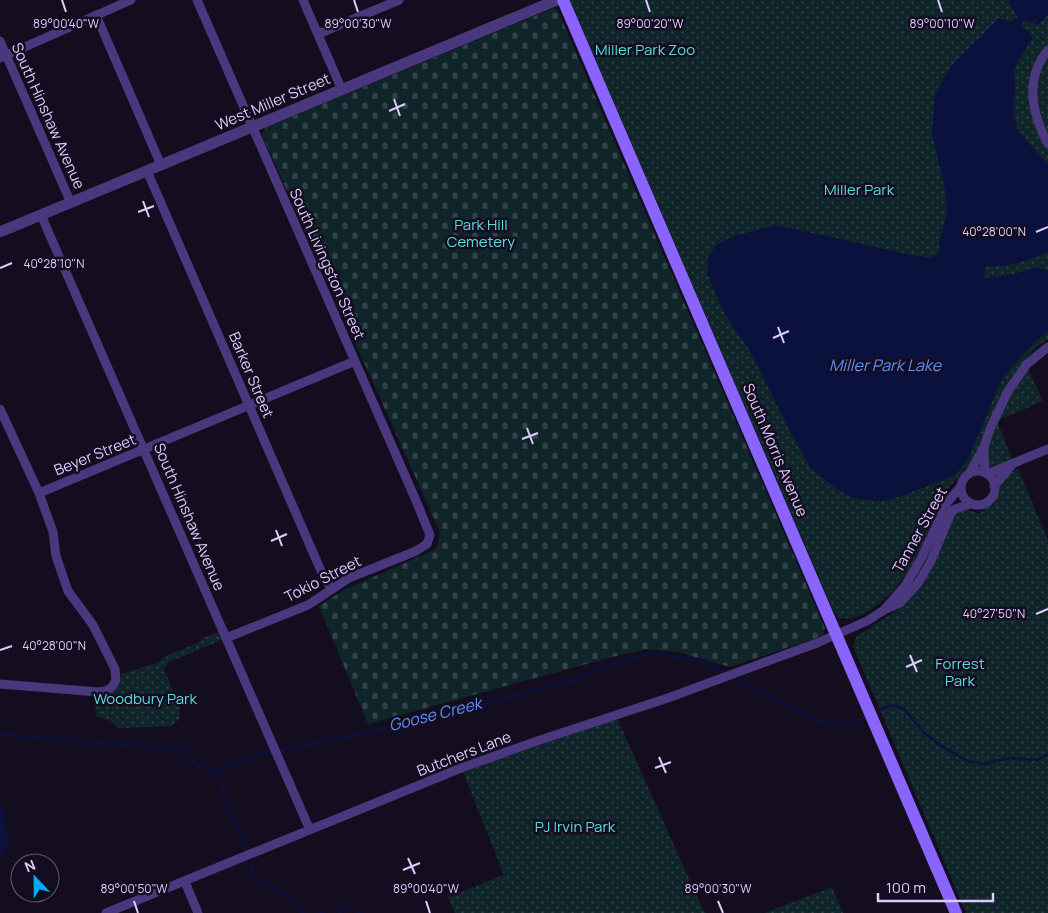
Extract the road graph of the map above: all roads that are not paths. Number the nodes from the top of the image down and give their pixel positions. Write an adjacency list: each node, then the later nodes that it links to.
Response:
1 (131, 0): 7 (street)
2 (197, 0): 13 (street, South Livingston Street)
3 (303, 0): 8 (street)
4 (399, 0): 8 (street)
5 (557, 0): 12 (street, West Miller Street)
6 (563, 0): 37 (main road, South Morris Avenue)
7 (96, 15): 11 (street); 15 (street)
8 (318, 34): 12 (street)
9 (0, 41): 11 (street, South Hinshaw Avenue)
10 (1048, 50): 14 (street)
11 (3, 57): 17 (street, South Hinshaw Avenue)
12 (342, 90): 13 (street, West Miller Street)
13 (252, 127): 15 (street, West Miller Street); 21 (street, South Livingston Street)
14 (1048, 144)
15 (161, 165): 16 (street, West Miller Street)
16 (147, 171): 17 (street, West Miller Street); 22 (street, Barker Street)
17 (71, 203): 18 (street, West Miller Street)
18 (41, 215): 19 (street, West Miller Street); 25 (street, South Hinshaw Avenue)
19 (0, 232)
20 (1048, 347): 24 (street)
21 (355, 361): 22 (street, Beyer Street); 34 (street, South Livingston Street)
22 (249, 406): 25 (street, Beyer Street); 35 (street, Barker Street)
23 (0, 409): 32 (street)
24 (984, 447): 28 (street); 29 (street)
25 (145, 449): 32 (street, Beyer Street); 38 (street, South Hinshaw Avenue)
26 (1048, 449): 27 (street)
27 (1012, 465): 29 (street); 31 (street)
28 (969, 474): 29 (street); 30 (street)
29 (986, 474): 31 (street)
30 (960, 486): 33 (street); 36 (street, Tanner Street)
31 (994, 486): 33 (street)
32 (39, 492): 39 (street)
33 (970, 504): 36 (street, Tanner Street)
34 (430, 540): 35 (street, Tokio Street)
35 (332, 588): 38 (street, Tokio Street)
36 (884, 610): 37 (street, Tanner Street)
37 (837, 635): 40 (street, Butchers Lane); 44 (main road, South Morris Avenue)
38 (226, 638): 40 (street, South Hinshaw Avenue)
39 (0, 684)
40 (310, 830): 41 (street, Butchers Lane)
41 (185, 882): 42 (street, Butchers Lane); 43 (street)
42 (106, 913)
43 (198, 913)
44 (956, 913)

